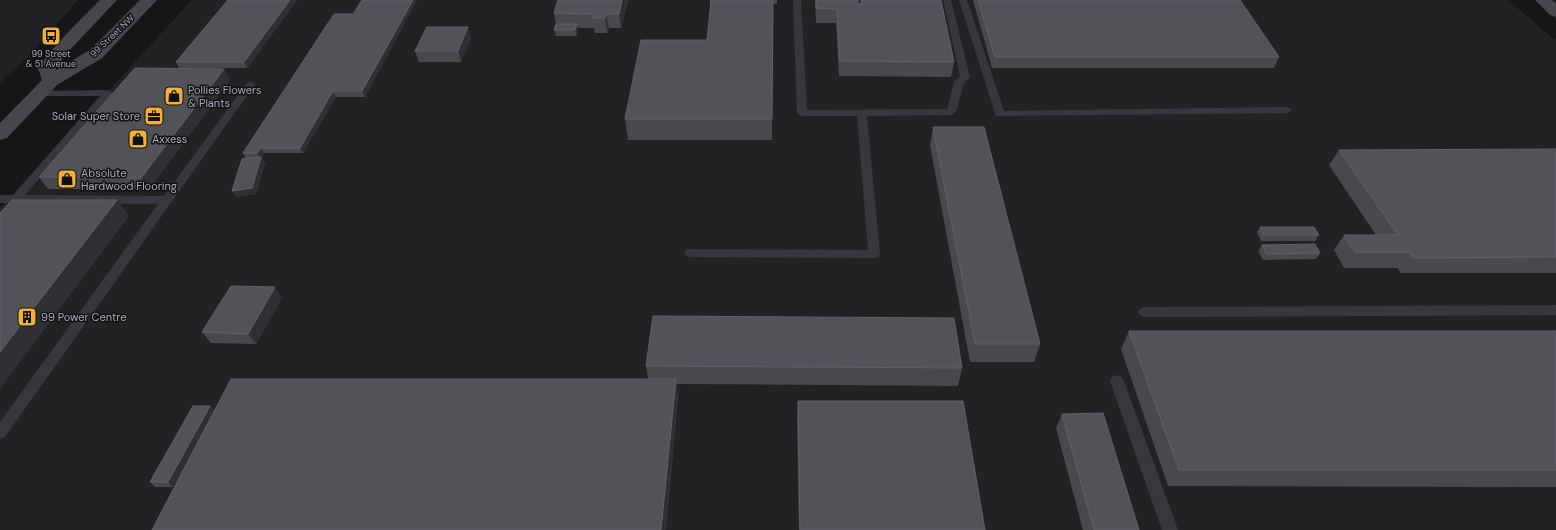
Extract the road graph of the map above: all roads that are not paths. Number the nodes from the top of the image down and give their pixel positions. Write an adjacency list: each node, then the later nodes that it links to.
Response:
1 (108, 0): 9 (main road)
2 (149, 0): 9 (main road, 99 Street NW)
3 (797, 0): 11 (lane)
4 (947, 0): 11 (lane)
5 (963, 0): 10 (lane)
6 (1542, 0): 7 (main road)
7 (1556, 12)
8 (250, 85): 15 (lane)
9 (46, 87): 12 (main road, 99 Street NW); 14 (lane)
10 (1287, 110)
11 (862, 113): 17 (lane)
12 (0, 134)
13 (0, 199): 14 (lane)
14 (16, 199): 15 (lane); 16 (lane)
15 (167, 200): 21 (lane)
16 (0, 224)
17 (690, 253)
18 (1556, 310): 19 (lane)
19 (1144, 312)
20 (1117, 381): 22 (lane)
21 (0, 433)
22 (1170, 530)

